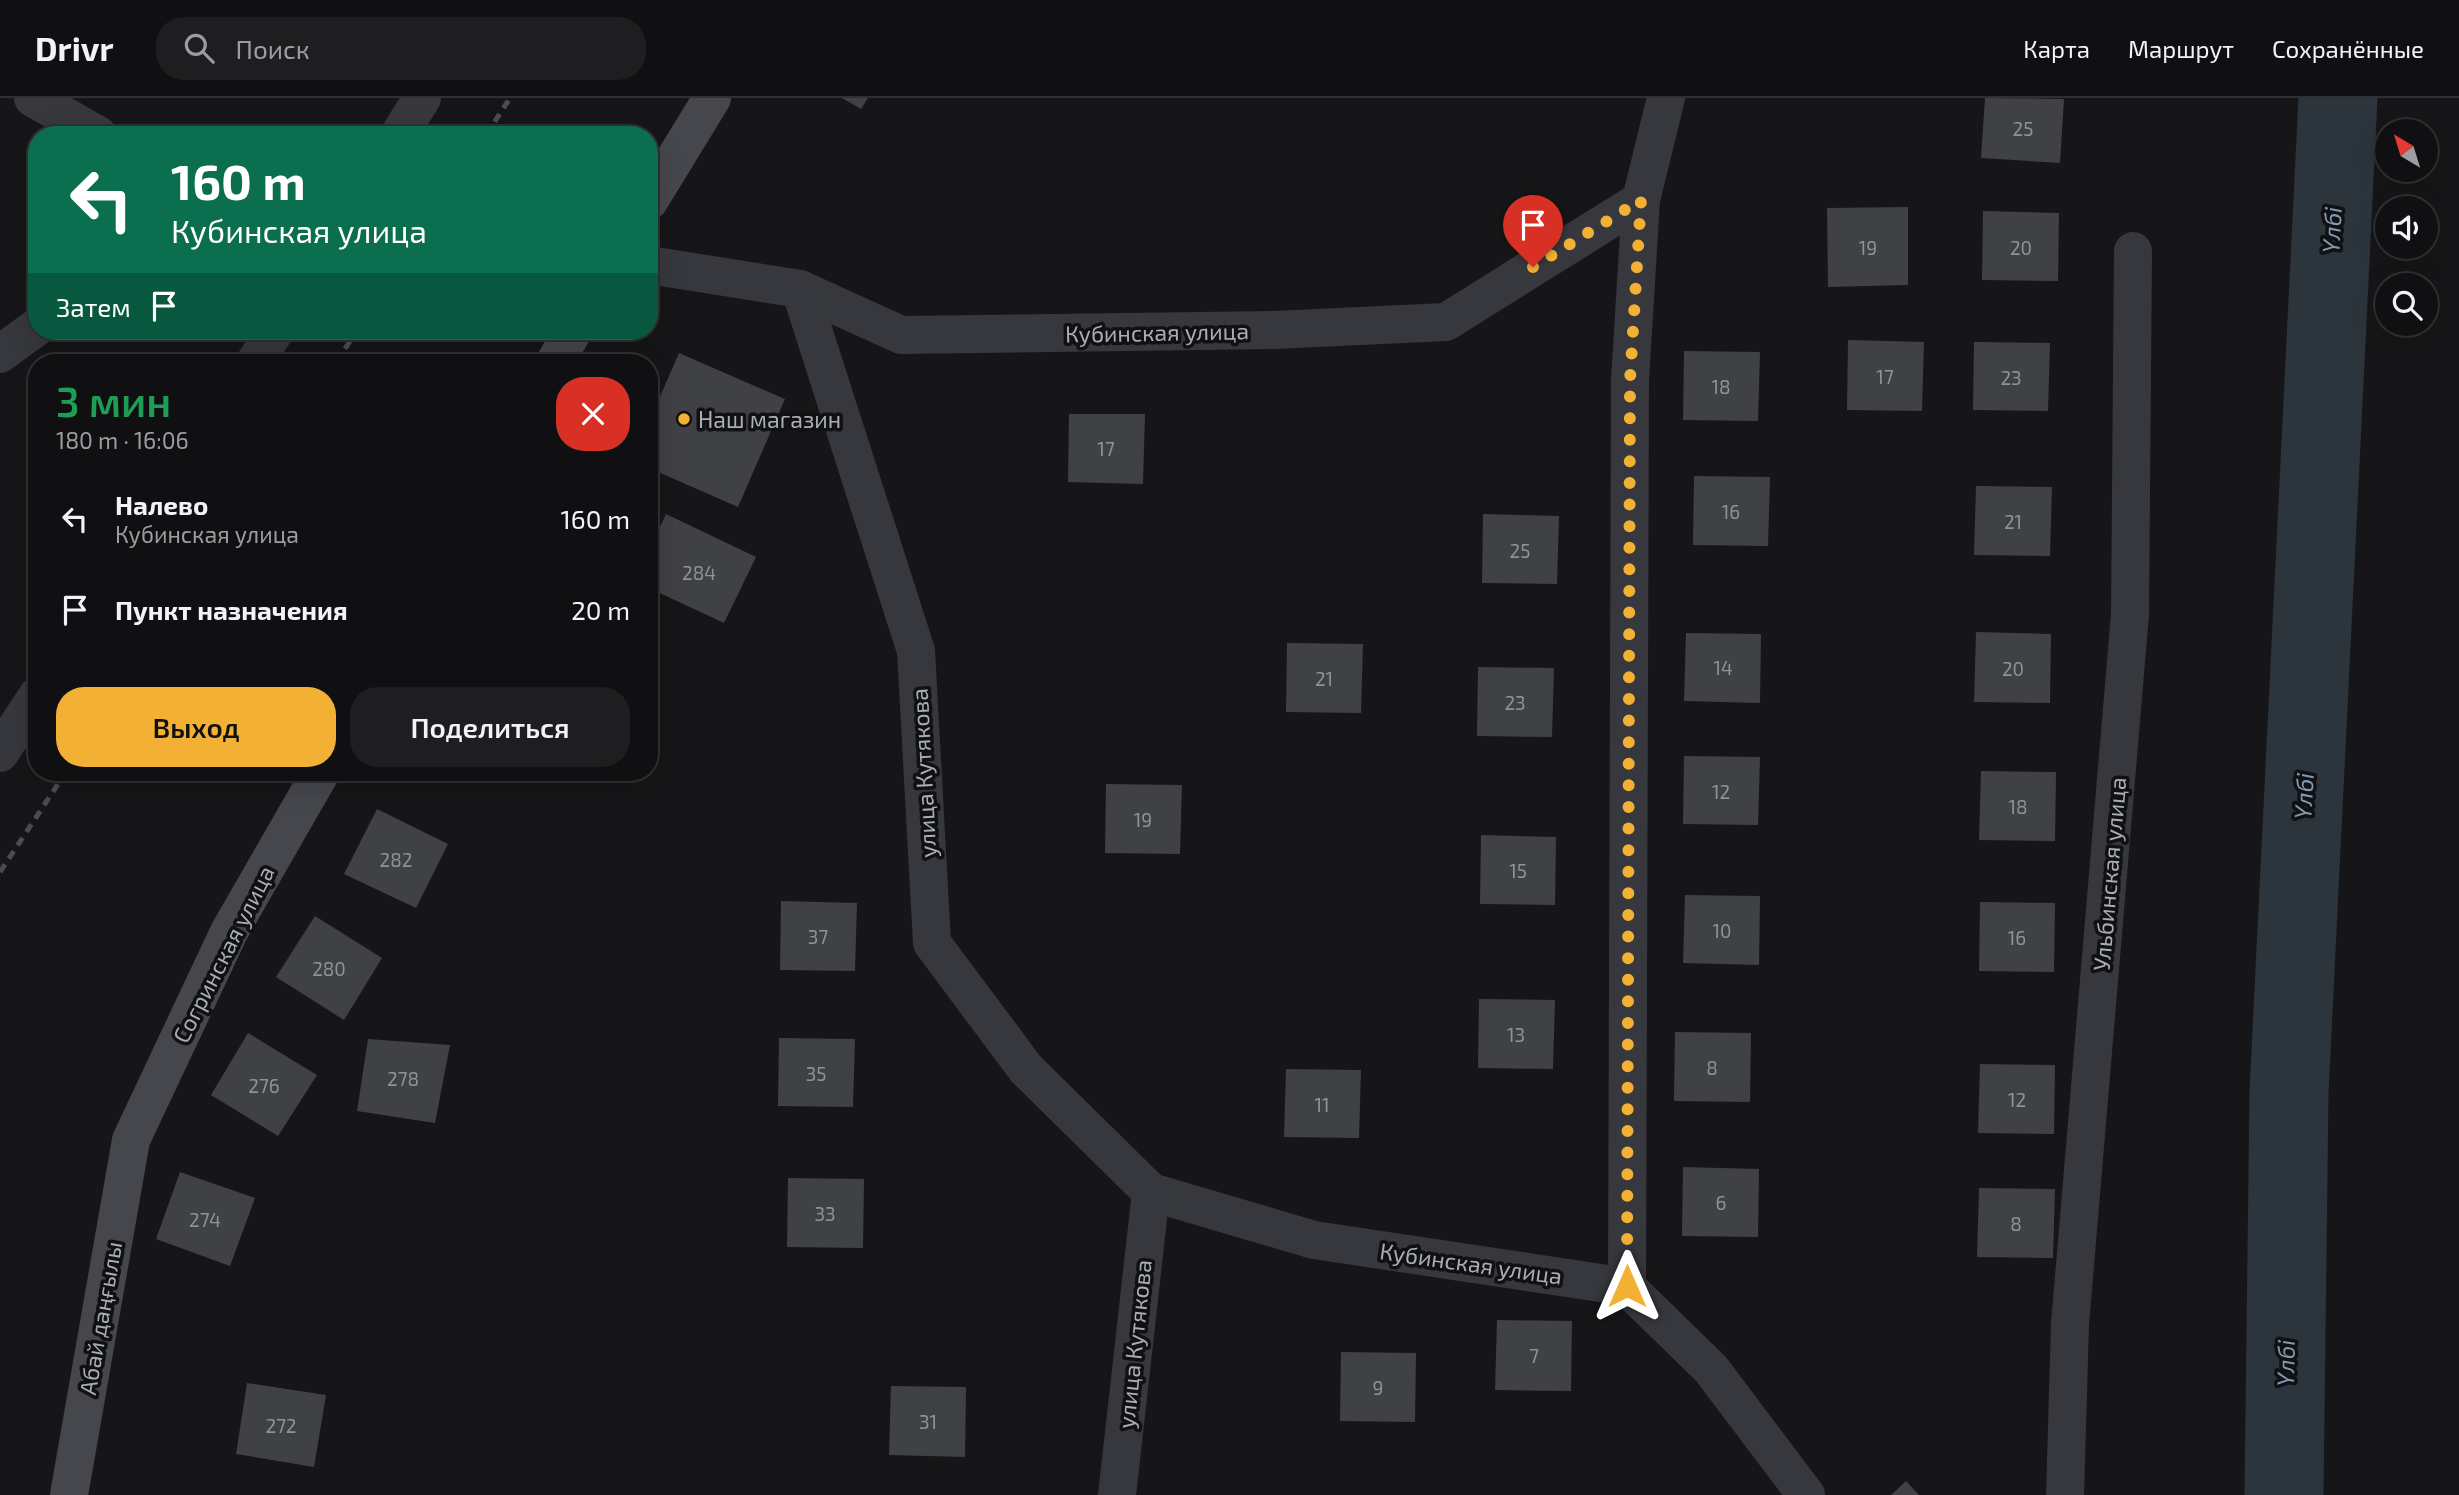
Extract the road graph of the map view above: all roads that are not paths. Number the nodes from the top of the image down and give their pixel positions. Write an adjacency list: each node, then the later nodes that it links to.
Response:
1 (27, 98): 6 (street)
2 (33, 98): 7 (street)
3 (422, 98): 8 (street)
4 (712, 98): 9 (main road)
5 (1666, 98): 10 (street)
6 (0, 101)
7 (82, 126)
8 (405, 126)
9 (658, 186)
10 (1641, 200): 13 (street, Кубинская улица); 22 (street)
11 (2133, 251): 26 (street, Ульбинская улица)
12 (658, 266): 13 (street, Кубинская улица)
13 (800, 289): 20 (street, улица Кутякова)
14 (28, 334): 15 (street)
15 (0, 354)
16 (28, 710): 17 (street)
17 (0, 753)
18 (316, 781): 19 (main road, Согринская улица)
19 (131, 1140): 23 (main road, Абай даңғылы)
20 (1151, 1192): 21 (street, улица Кутякова); 24 (street, улица Кутякова)
21 (1314, 1240): 22 (street, Кубинская улица)
22 (1627, 1286): 25 (street)
23 (69, 1495)
24 (1117, 1495)
25 (1806, 1495)
26 (2065, 1495)

